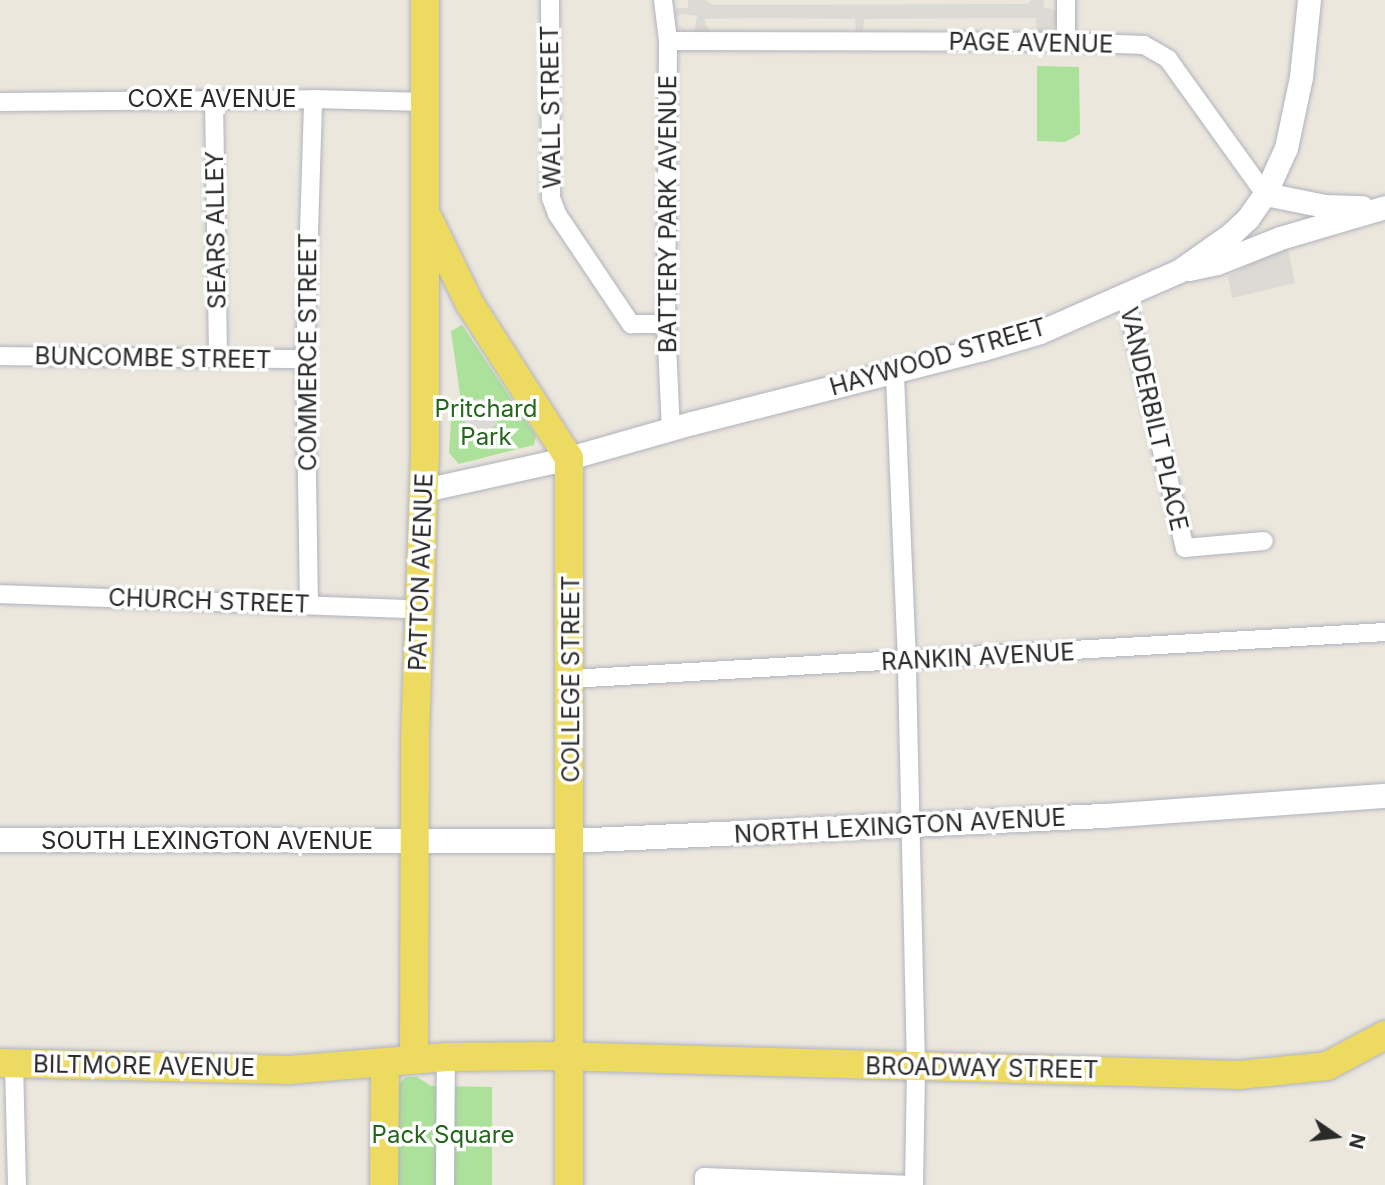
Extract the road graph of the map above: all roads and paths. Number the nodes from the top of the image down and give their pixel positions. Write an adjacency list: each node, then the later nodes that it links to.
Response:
1 (425, 0): 11 (main road, PATTON AVENUE)
2 (550, 0): 18 (street, WALL STREET)
3 (663, 0): 6 (street, BATTERY PARK AVENUE)
4 (1066, 0): 7 (street)
5 (1310, 0): 12 (street, HAYWOOD STREET)
6 (668, 41): 7 (street, PAGE AVENUE); 18 (street, BATTERY PARK AVENUE)
7 (1066, 41): 12 (street, PAGE AVENUE)
8 (313, 99): 9 (street, COXE AVENUE); 11 (street, COXE AVENUE); 21 (street, COMMERCE STREET)
9 (214, 100): 10 (street, COXE AVENUE); 20 (street, SEARS ALLEY)
10 (0, 102)
11 (425, 102): 14 (main road, PATTON AVENUE)
12 (1265, 194): 13 (street); 15 (street, PAGE AVENUE); 16 (street, HAYWOOD STREET)
13 (1384, 208): 15 (street)
14 (425, 212): 24 (main road); 25 (main road, PATTON AVENUE)
15 (1309, 229): 16 (street)
16 (1179, 271): 17 (street, HAYWOOD STREET)
17 (1125, 295): 22 (street, HAYWOOD STREET); 26 (street, VANDERBILT PLACE)
18 (666, 324): 23 (street, BATTERY PARK AVENUE)
19 (0, 356): 20 (street, BUNCOMBE STREET)
20 (218, 359): 21 (street, BUNCOMBE STREET)
21 (305, 359): 28 (street, COMMERCE STREET)
22 (895, 373): 23 (street, HAYWOOD STREET); 31 (street)
23 (671, 429): 24 (street, HAYWOOD STREET)
24 (569, 458): 25 (street, HAYWOOD STREET); 32 (main road, COLLEGE STREET)
25 (424, 490): 29 (main road, PATTON AVENUE)
26 (1264, 541)
27 (0, 594): 28 (street, CHURCH STREET)
28 (309, 605): 29 (street, CHURCH STREET)
29 (418, 610): 37 (main road, PATTON AVENUE)
30 (1385, 632): 31 (street, RANKIN AVENUE)
31 (907, 662): 32 (street, RANKIN AVENUE); 34 (street)
32 (570, 680): 36 (main road, COLLEGE STREET)
33 (1385, 796): 34 (main road, NORTH LEXINGTON AVENUE)
34 (910, 825): 36 (main road, NORTH LEXINGTON AVENUE); 44 (street)
35 (0, 840): 37 (main road, SOUTH LEXINGTON AVENUE)
36 (571, 841): 37 (main road, NORTH LEXINGTON AVENUE); 39 (main road, COLLEGE STREET)
37 (415, 843): 41 (main road, PATTON AVENUE)
38 (1385, 1035): 44 (main road, BROADWAY STREET)
39 (571, 1056): 40 (main road, BROADWAY STREET); 44 (main road, BROADWAY STREET); 48 (main road, COLLEGE STREET)
40 (446, 1057): 41 (main road, BROADWAY STREET); 47 (street)
41 (414, 1059): 43 (main road, BILTMORE AVENUE)
42 (7, 1063): 43 (main road, BILTMORE AVENUE); 45 (street)
43 (385, 1064): 46 (main road)
44 (916, 1066): 50 (street)
45 (17, 1185)
46 (384, 1185)
47 (445, 1185)
48 (569, 1185)
49 (704, 1185): 50 (street)
50 (914, 1185)

